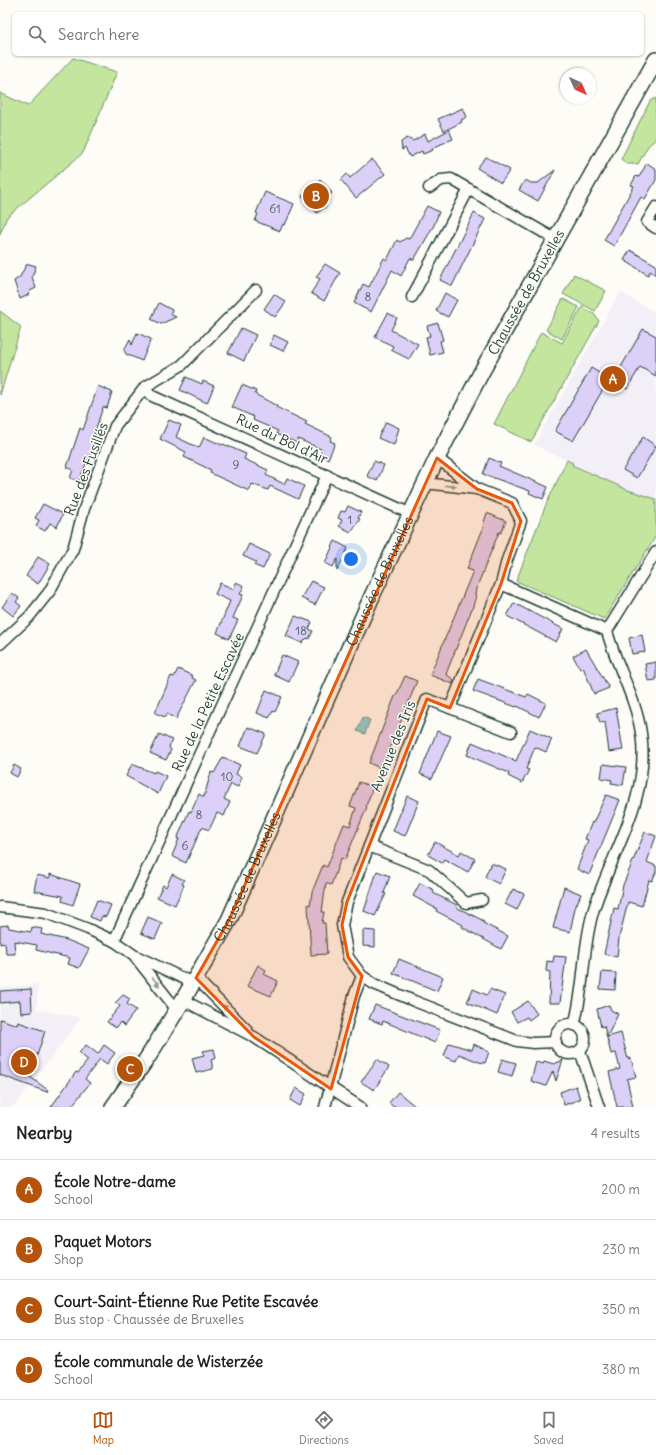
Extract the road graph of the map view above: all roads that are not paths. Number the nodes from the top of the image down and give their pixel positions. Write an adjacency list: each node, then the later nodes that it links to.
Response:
1 (656, 60): 6 (main road, Chaussée de Bruxelles)
2 (429, 188): 3 (street)
3 (469, 189): 6 (street); 8 (street)
4 (656, 207): 5 (street)
5 (656, 228)
6 (555, 239): 10 (main road, Chaussée de Bruxelles)
7 (256, 290): 9 (street, Rue des Fusillés)
8 (412, 297)
9 (145, 387): 11 (street, Rue du Bol d'Air); 18 (street, Rue des Fusillés)
10 (436, 458): 12 (main road, Chaussée de Bruxelles); 13 (street)
11 (327, 475): 14 (street, Rue du Bol d'Air); 24 (street, Rue de la Petite Escavée)
12 (424, 483): 13 (street, one-way to 13); 14 (main road, Chaussée de Bruxelles)
13 (477, 489): 16 (street)
14 (411, 514): 27 (main road, Chaussée de Bruxelles)
15 (656, 552): 17 (street)
16 (501, 584): 17 (street); 19 (street)
17 (607, 630): 29 (street)
18 (0, 644)
19 (450, 708): 20 (street); 21 (street, Avenue des Iris)
20 (511, 732)
21 (369, 846): 22 (street); 26 (street, Avenue des Iris)
22 (482, 900)
23 (0, 907): 24 (street)
24 (114, 941): 25 (street)
25 (134, 955): 27 (street); 28 (street, one-way to 28)
26 (362, 976): 31 (street, Avenue des Iris); 33 (street)
27 (195, 981): 28 (main road, Chaussée de Bruxelles); 30 (street, one-way to 27)
28 (180, 1005): 30 (street); 34 (main road, Chaussée de Bruxelles)
29 (574, 1025): 31 (street); 32 (street)
30 (254, 1037): 33 (street)
31 (556, 1042): 32 (street)
32 (580, 1051): 37 (street)
33 (331, 1089): 35 (street); 36 (street)
34 (113, 1107)
35 (325, 1107)
36 (360, 1107)
37 (599, 1107)

